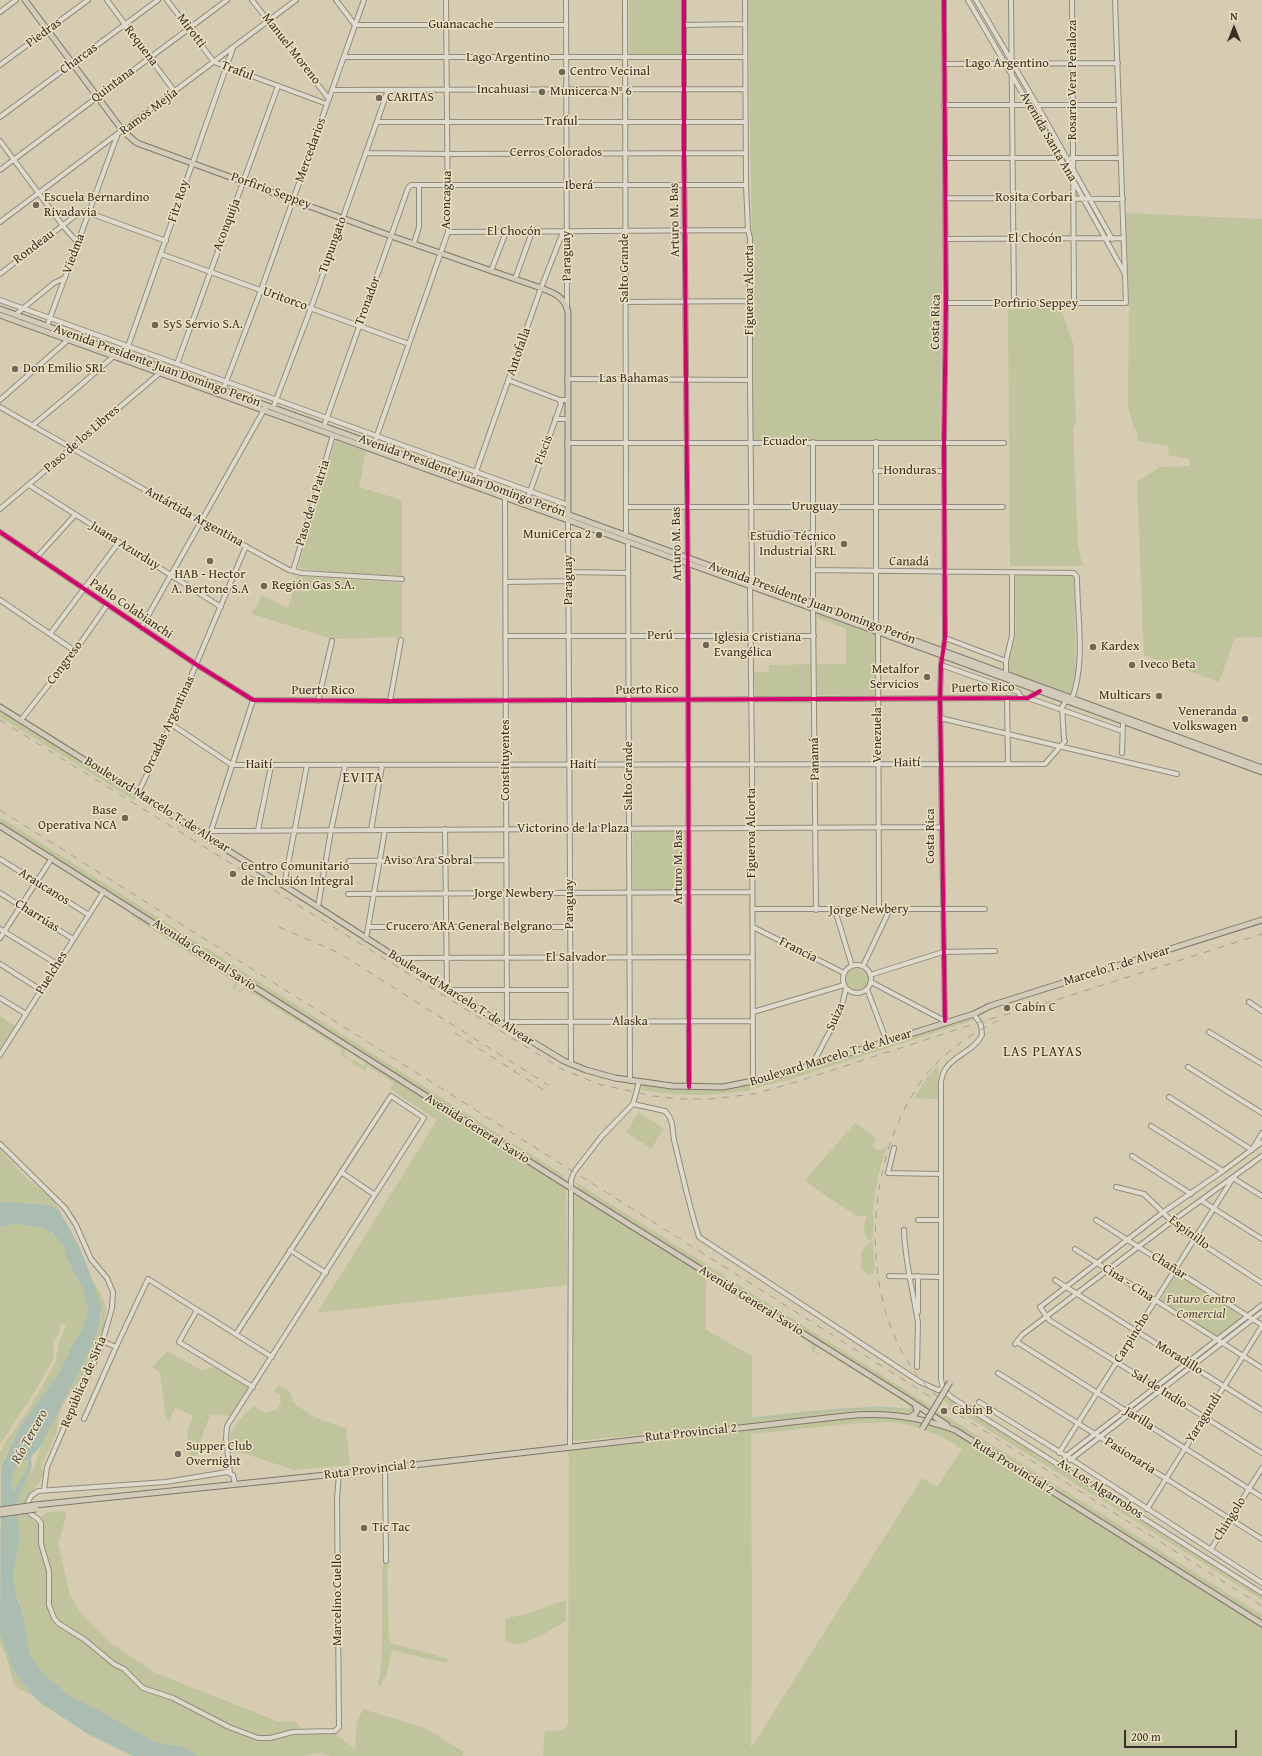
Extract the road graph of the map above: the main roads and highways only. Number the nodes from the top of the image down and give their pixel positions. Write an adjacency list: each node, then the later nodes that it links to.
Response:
1 (25, 0): 3 (main road, Porfirio Seppey)
2 (0, 309): 5 (main road, Avenida Presidente Juan Domingo Perón)
3 (567, 310): 7 (main road, Paraguay)
4 (0, 315): 5 (main road, Avenida Presidente Juan Domingo Perón)
5 (162, 371): 6 (main road, Avenida Presidente Juan Domingo Perón); 6 (main road, Avenida Presidente Juan Domingo Perón)
6 (265, 408): 7 (main road, Avenida Presidente Juan Domingo Perón); 7 (main road, Avenida Presidente Juan Domingo Perón)
7 (568, 517): 8 (main road, Avenida Presidente Juan Domingo Perón); 8 (main road, Avenida Presidente Juan Domingo Perón)
8 (687, 560): 9 (main road, Avenida Presidente Juan Domingo Perón)
9 (942, 653): 11 (main road, Avenida Presidente Juan Domingo Perón); 12 (main road, Avenida Presidente Juan Domingo Perón)
10 (0, 707): 15 (main road, Boulevard Marcelo T. de Alvear)
11 (1262, 768)
12 (1262, 772)
13 (0, 826): 17 (main road, Avenida General Savio)
14 (1262, 920): 15 (main road, Marcelo T. de Alvear)
15 (974, 1014)
16 (950, 1382): 19 (main road, bridge)
17 (914, 1403): 18 (main road); 20 (main road, Avenida General Savio)
18 (910, 1417): 20 (main road, Ruta Provincial 2); 21 (main road, Ruta Provincial 2)
19 (922, 1429)
20 (955, 1430): 24 (main road, Ruta Provincial 2)
21 (35, 1507): 22 (main road, Ruta Provincial 2, bridge); 23 (main road, Ruta Provincial 2, bridge)
22 (0, 1510)
23 (0, 1514)
24 (1262, 1624)

